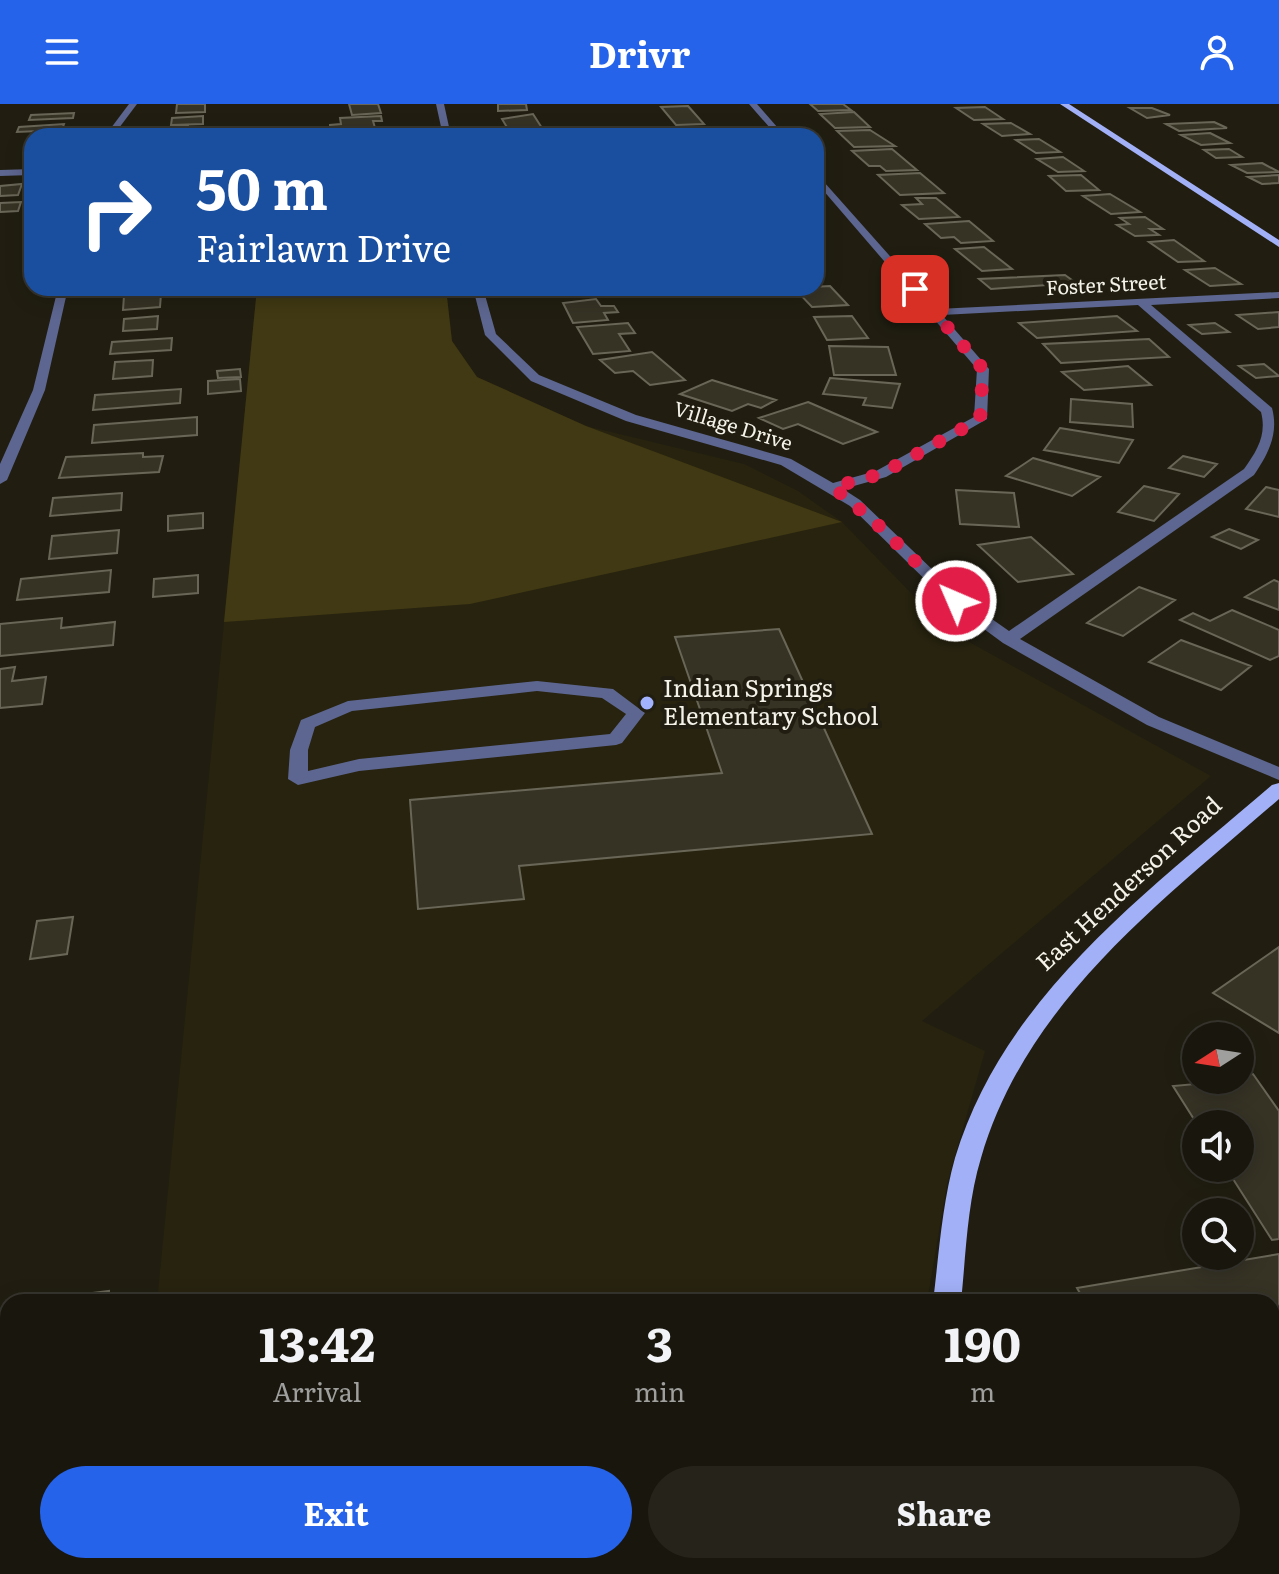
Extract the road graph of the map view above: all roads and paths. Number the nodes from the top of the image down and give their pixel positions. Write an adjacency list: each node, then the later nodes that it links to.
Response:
1 (133, 104): 5 (street)
2 (440, 104): 6 (street)
3 (753, 104): 7 (street)
4 (1064, 104): 11 (main road)
5 (115, 128)
6 (445, 128)
7 (774, 128)
8 (24, 172): 9 (street)
9 (0, 173)
10 (824, 185): 16 (street)
11 (1279, 244)
12 (1279, 295): 15 (street, Foster Street)
13 (61, 296): 17 (street)
14 (480, 296): 18 (street, Village Drive)
15 (1141, 302): 16 (street, Foster Street); 19 (street)
16 (935, 312): 18 (street)
17 (0, 480)
18 (833, 487): 19 (street, Village Drive)
19 (1009, 639): 20 (street, Village Drive)
20 (1279, 774)
21 (298, 779): 21 (street)
22 (1279, 789): 23 (main road, East Henderson Road)
23 (948, 1294)

